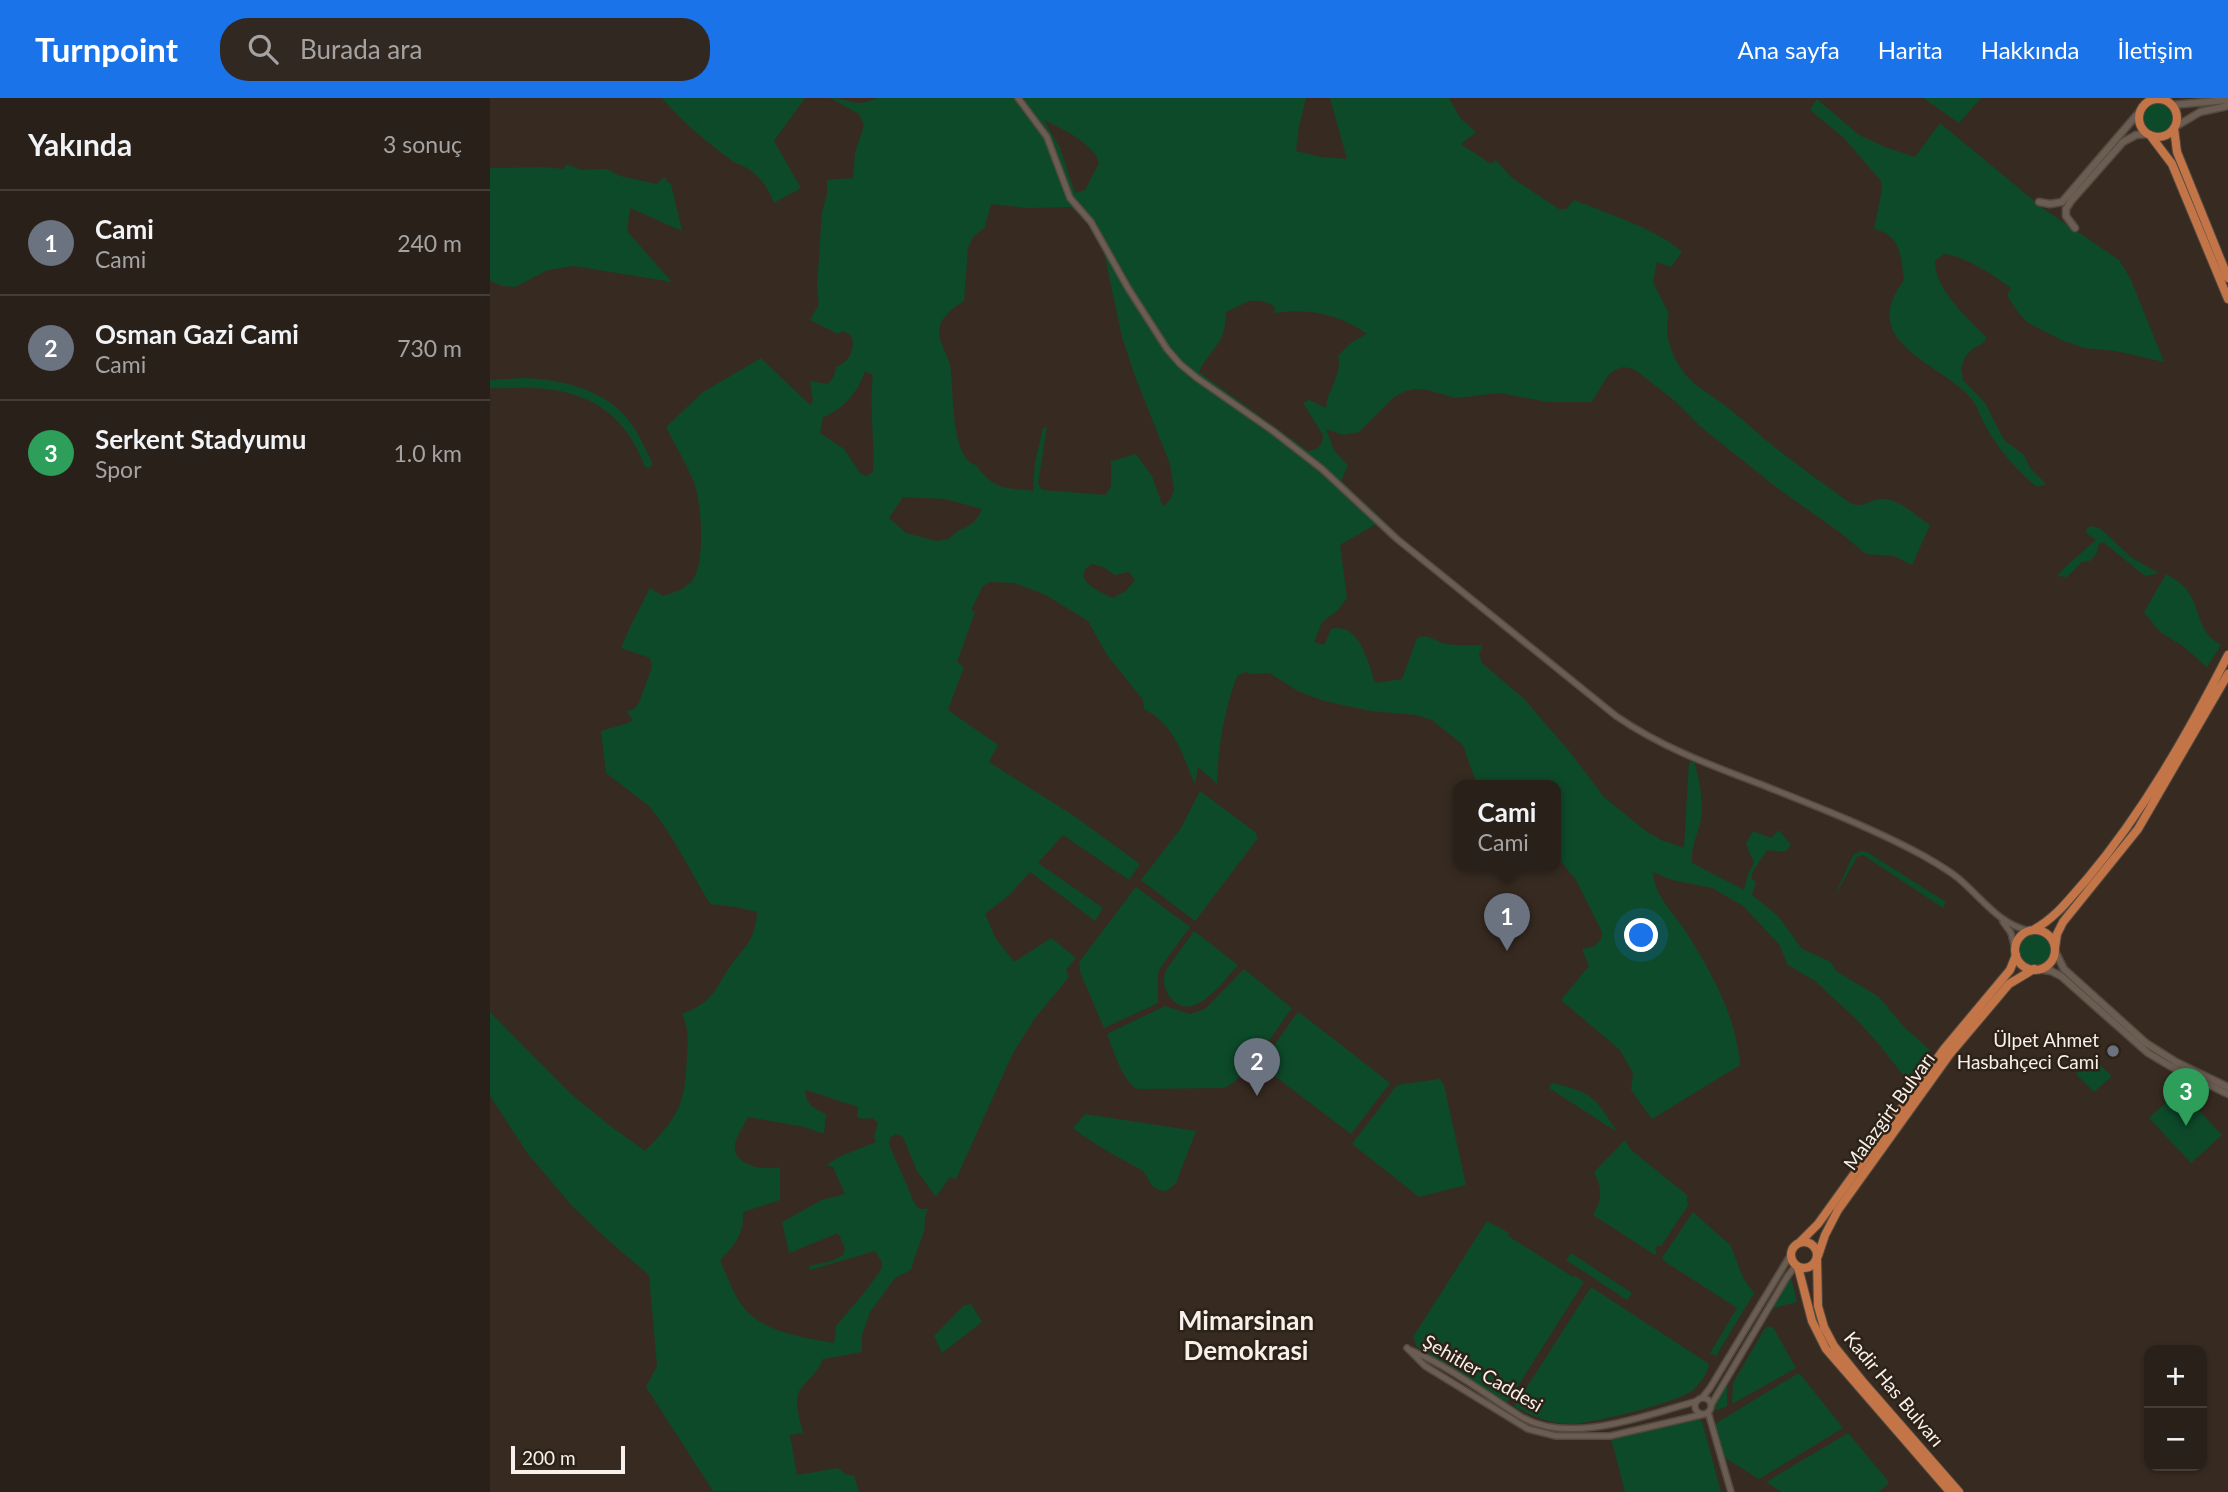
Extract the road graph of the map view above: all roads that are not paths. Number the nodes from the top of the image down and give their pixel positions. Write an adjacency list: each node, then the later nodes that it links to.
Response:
1 (1018, 98): 15 (street)
2 (2146, 98): 6 (highway)
3 (2228, 100): 4 (main road)
4 (2169, 102): 6 (highway); 7 (highway)
5 (2228, 106): 7 (main road)
6 (2142, 109): 8 (highway); 9 (main road)
7 (2175, 128): 8 (highway); 11 (highway)
8 (2148, 134): 10 (main road); 12 (highway)
9 (2039, 202)
10 (2075, 228)
11 (2228, 278)
12 (2228, 299)
13 (2228, 655): 16 (highway)
14 (2228, 674): 17 (highway)
15 (2001, 919): 16 (street); 18 (street)
16 (2031, 930): 17 (highway); 18 (highway)
17 (2055, 949): 19 (highway); 20 (main road)
18 (2016, 952): 19 (highway); 22 (highway, Malazgirt Bulvarı)
19 (2035, 969): 21 (main road); 24 (highway, Malazgirt Bulvarı)
20 (2228, 1087)
21 (2228, 1094)
22 (1800, 1242): 23 (highway); 24 (highway)
23 (1791, 1254): 25 (highway); 26 (street)
24 (1818, 1257): 25 (highway); 31 (highway, Kadir Has Bulvarı)
25 (1797, 1266): 27 (street); 30 (highway, Kadir Has Bulvarı)
26 (1699, 1399): 27 (street); 28 (street); 28 (street, Şehitler Caddesi)
27 (1712, 1405): 28 (street)
28 (1707, 1413): 29 (street)
29 (1731, 1492)
30 (1950, 1492)
31 (1959, 1492)

